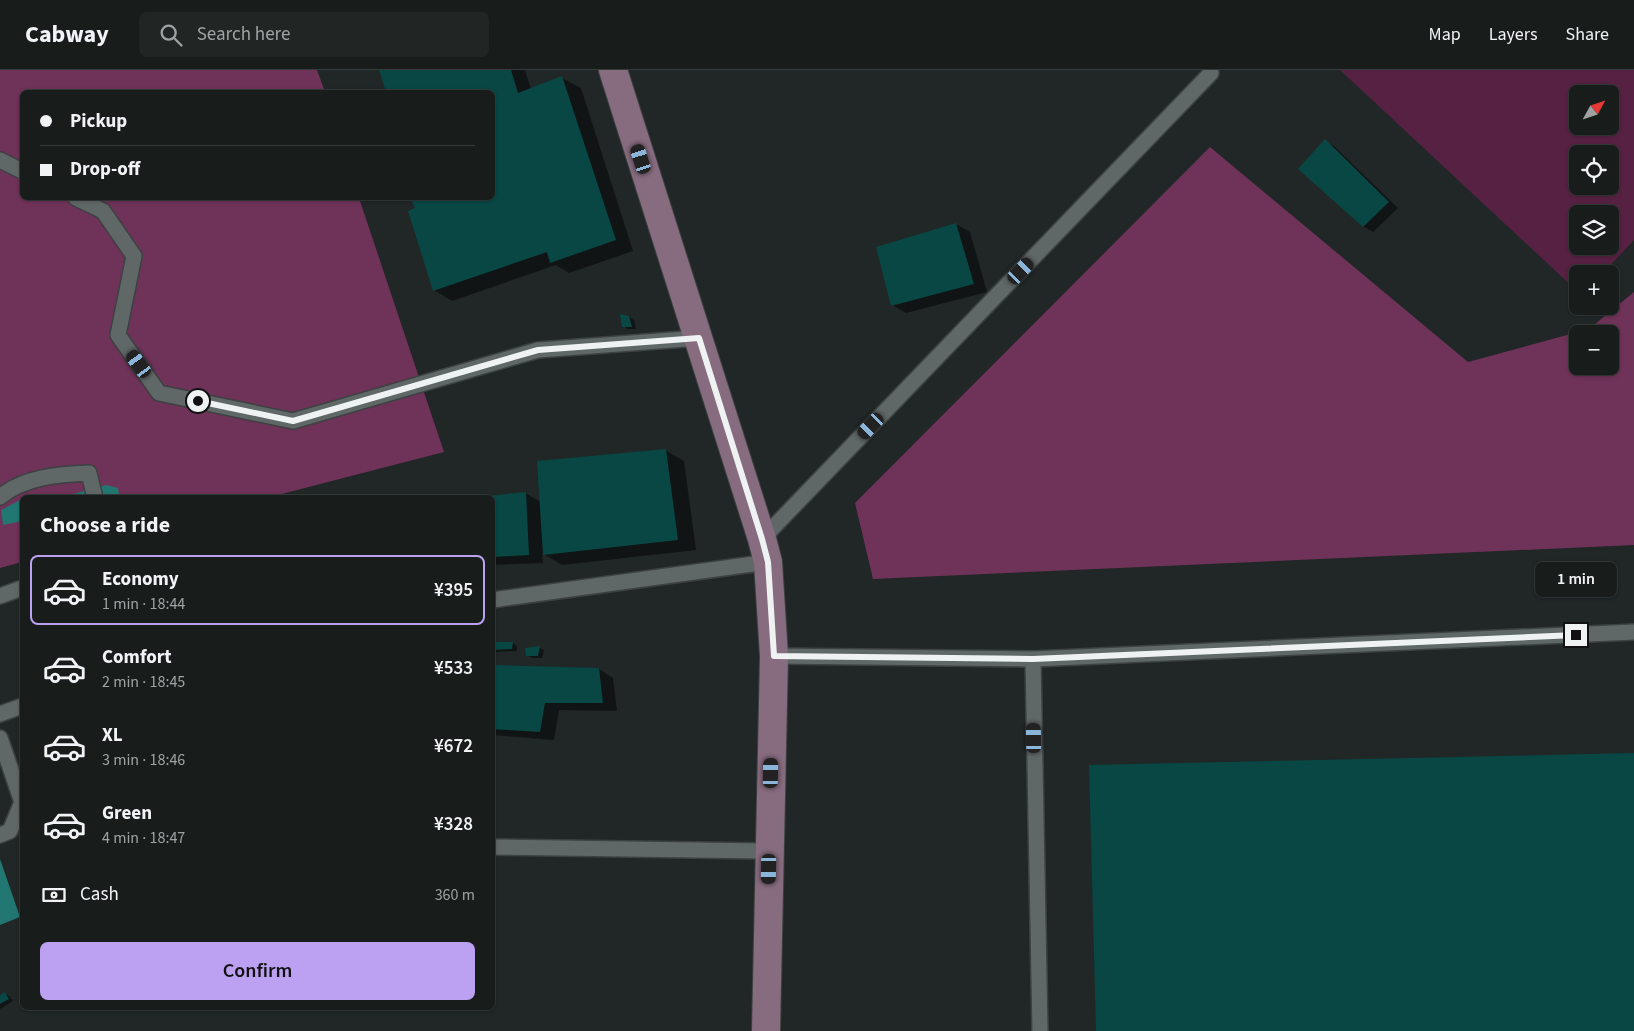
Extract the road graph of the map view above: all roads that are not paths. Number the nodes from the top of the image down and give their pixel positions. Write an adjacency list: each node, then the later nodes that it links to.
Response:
1 (613, 70): 6 (street)
2 (1211, 73): 9 (lane)
3 (0, 160): 4 (lane)
4 (20, 170)
5 (80, 200): 6 (lane)
6 (699, 338): 9 (street)
7 (94, 495): 8 (lane)
8 (0, 497)
9 (765, 550): 12 (lane); 14 (street)
10 (20, 589): 11 (lane)
11 (0, 596)
12 (495, 599)
13 (1634, 632): 15 (lane)
14 (774, 656): 15 (lane); 23 (street)
15 (1033, 659): 25 (lane)
16 (20, 707): 17 (lane)
17 (0, 714)
18 (0, 738): 19 (lane)
19 (20, 796)
20 (20, 807): 21 (lane)
21 (0, 834)
22 (495, 847): 23 (lane)
23 (770, 851): 24 (street)
24 (766, 1031)
25 (1040, 1031)

